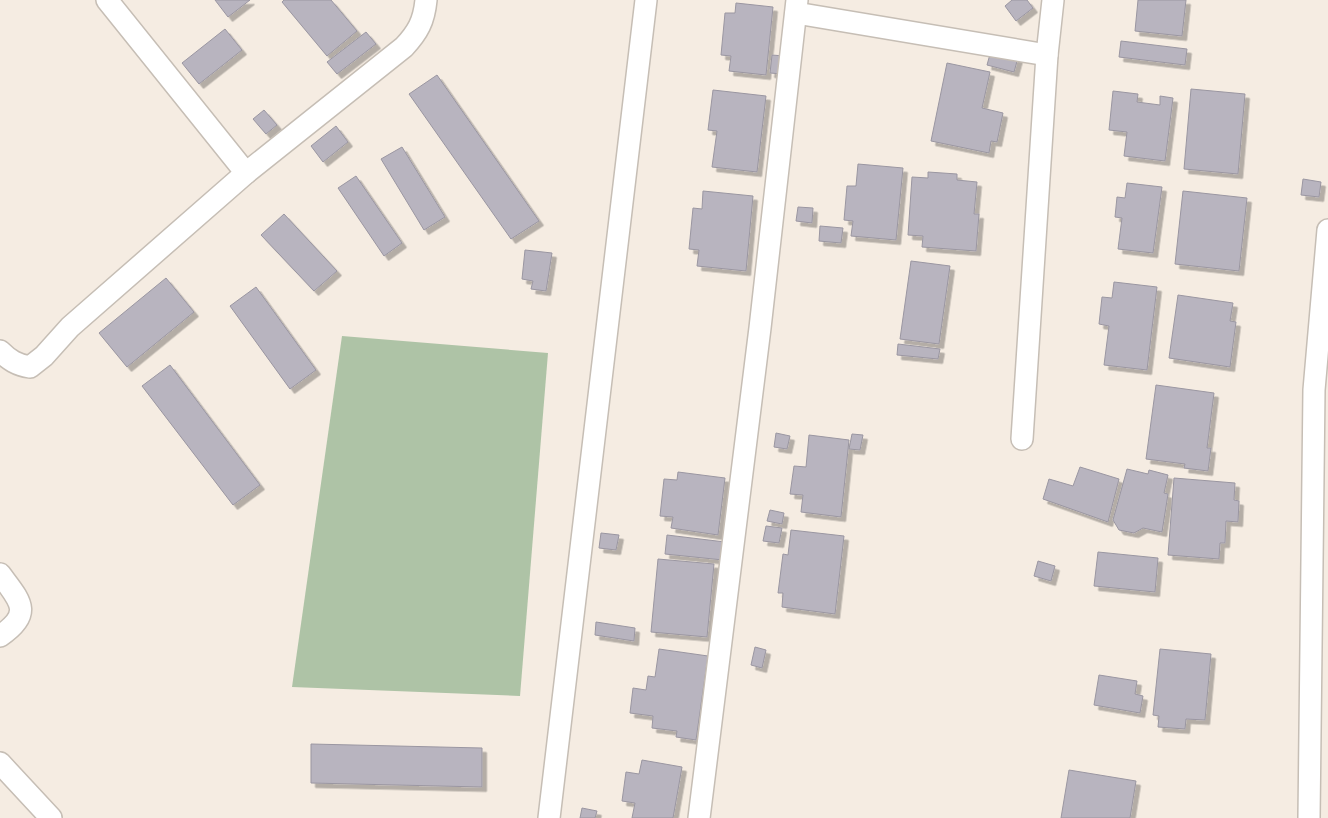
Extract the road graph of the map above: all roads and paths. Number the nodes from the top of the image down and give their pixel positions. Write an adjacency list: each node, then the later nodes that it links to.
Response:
1 (107, 0): 7 (street)
2 (426, 0): 7 (street)
3 (646, 0): 15 (street)
4 (1054, 0): 6 (street)
5 (796, 6): 6 (street); 16 (street)
6 (1047, 55): 10 (street)
7 (246, 173): 9 (street)
8 (1328, 230): 17 (street)
9 (0, 351)
10 (1022, 439)
11 (0, 574): 12 (street)
12 (0, 636)
13 (0, 763): 14 (street)
14 (51, 818)
15 (549, 818)
16 (699, 818)
17 (1309, 818)

